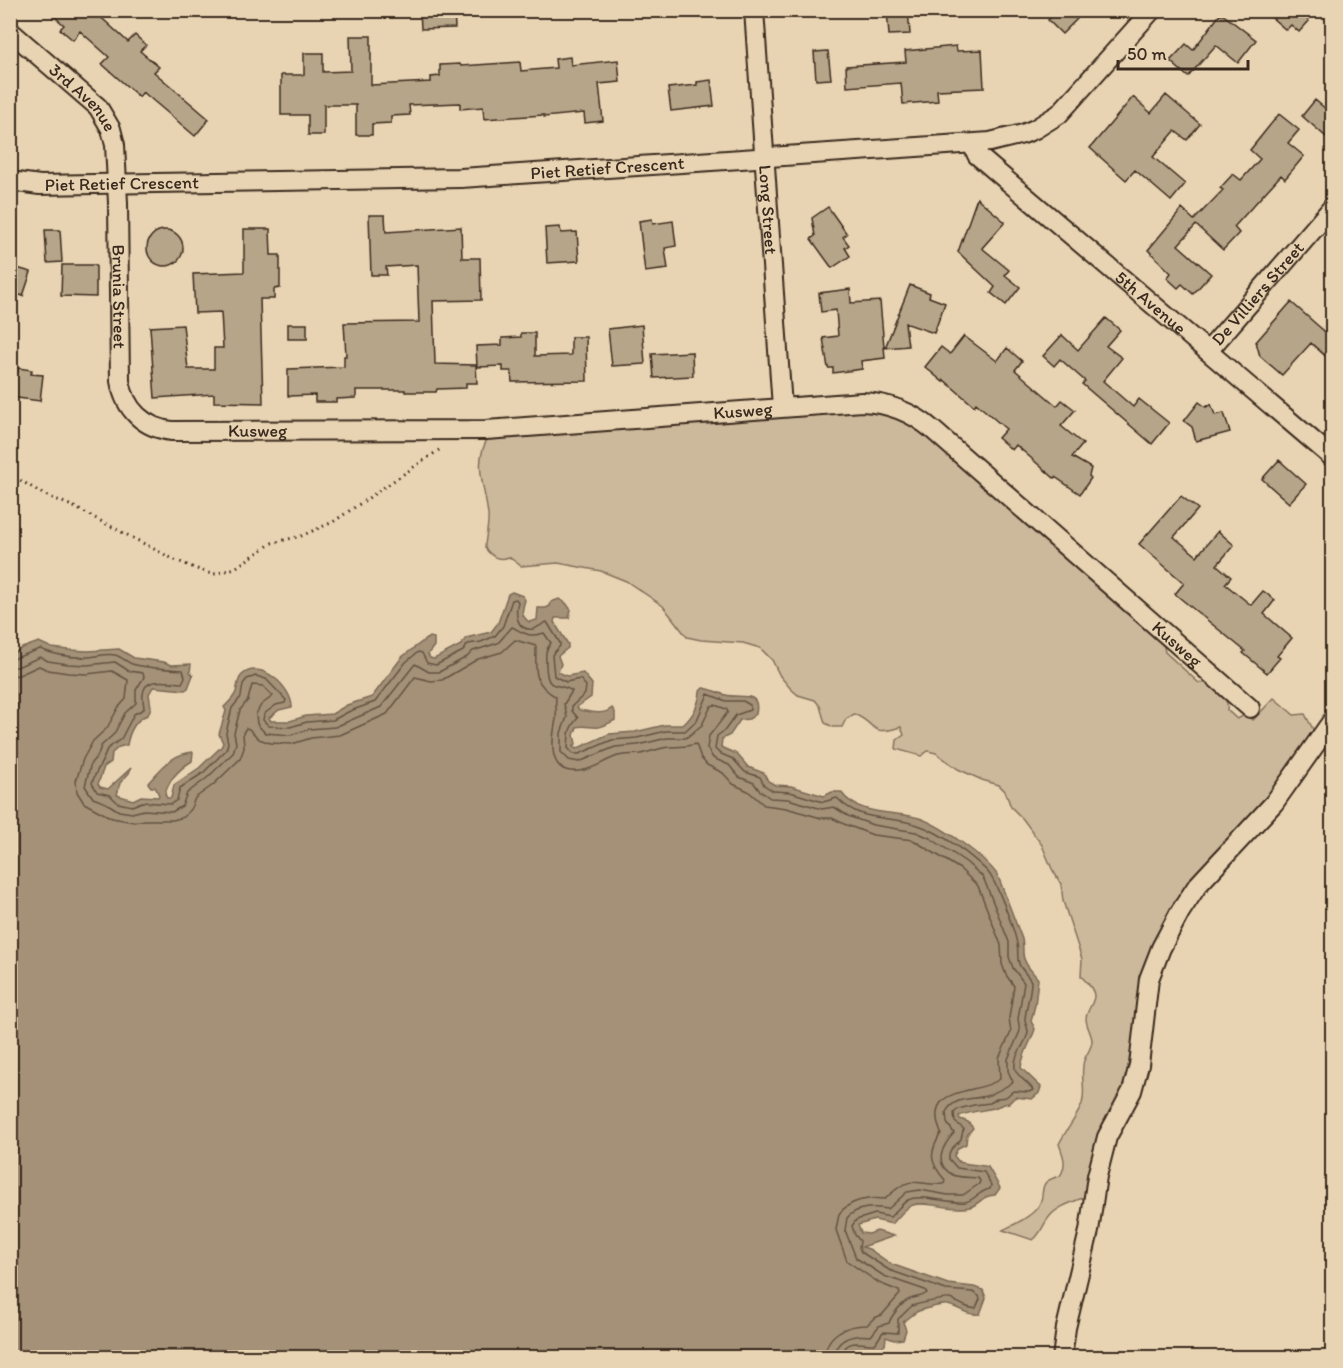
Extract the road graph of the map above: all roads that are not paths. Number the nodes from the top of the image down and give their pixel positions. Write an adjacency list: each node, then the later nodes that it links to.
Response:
1 (754, 10): 5 (street, Long Street)
2 (1152, 10): 4 (street, Piet Retief Crescent)
3 (10, 31): 7 (street, 3rd Avenue)
4 (972, 144): 5 (street, Piet Retief Crescent); 9 (street, 5th Avenue)
5 (766, 158): 7 (street, Piet Retief Crescent); 10 (street, Long Street)
6 (10, 181): 7 (street, Piet Retief Crescent)
7 (117, 184): 11 (street, Brunia Street)
8 (1332, 208): 9 (street, De Villiers Street)
9 (1208, 351): 12 (street, 5th Avenue)
10 (782, 407): 11 (street, Kusweg); 13 (street, Kusweg)
11 (130, 409)
12 (1332, 457)
13 (1250, 708)
14 (1332, 721): 15 (street)
15 (1062, 1358)

